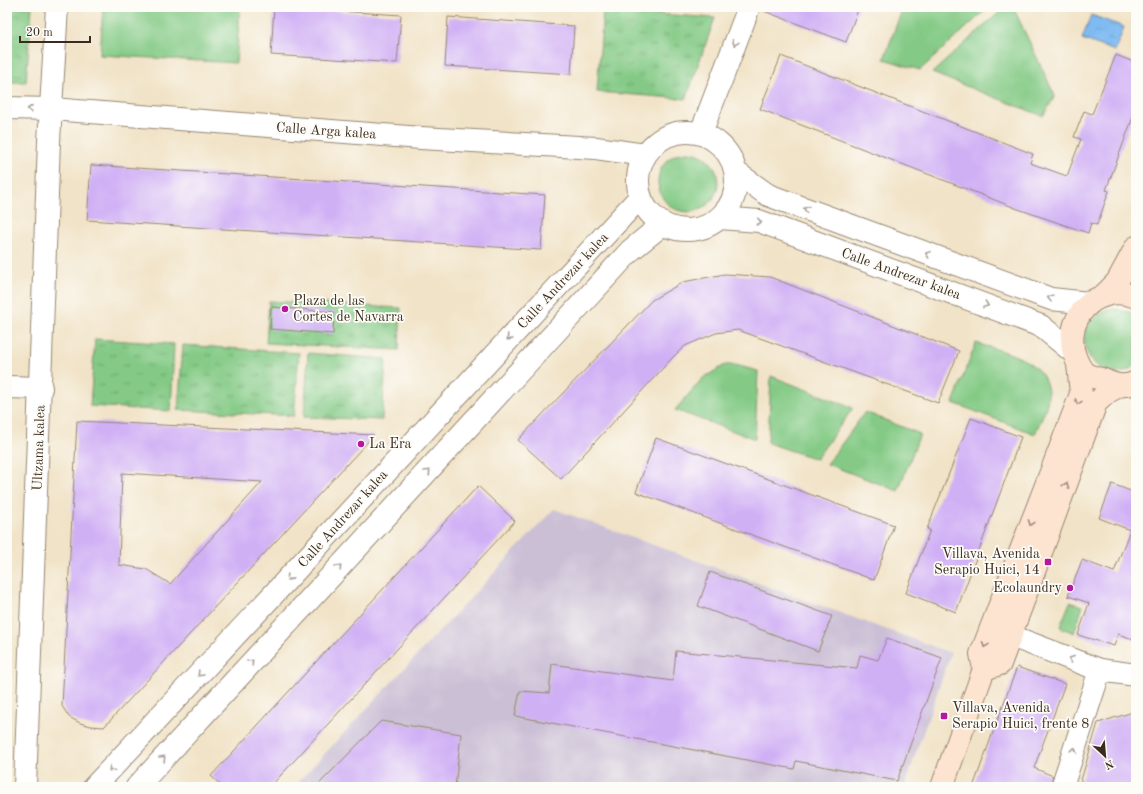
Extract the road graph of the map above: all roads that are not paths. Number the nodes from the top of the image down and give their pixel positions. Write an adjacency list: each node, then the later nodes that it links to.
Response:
1 (57, 7): 4 (street, Ultzama kalea)
2 (749, 7): 5 (street, one-way to 5)
3 (7, 108): 4 (street, Calle Arga kalea, one-way to 3)
4 (52, 109): 6 (street, Calle Arga kalea); 17 (street, Ultzama kalea)
5 (701, 133): 6 (street); 7 (street)
6 (645, 155): 8 (street)
7 (737, 172): 9 (street); 13 (street, Calle Andrezar kalea, one-way to 7)
8 (640, 197): 10 (street); 23 (street, Calle Andrezar kalea, one-way to 23)
9 (720, 218): 10 (street); 14 (street, Calle Andrezar kalea, one-way to 14)
10 (663, 224): 24 (street, Calle Andrezar kalea, one-way to 10)
11 (1136, 247): 13 (main road)
12 (1136, 297): 13 (main road)
13 (1096, 299): 14 (main road)
14 (1076, 358): 15 (main road); 19 (main road, one-way to 19)
15 (1127, 384): 18 (main road, one-way to 15)
16 (7, 387): 17 (street)
17 (41, 388): 22 (street, Ultzama kalea)
18 (1011, 636): 19 (main road); 20 (street, one-way to 18)
19 (984, 669): 25 (main road)
20 (1100, 670): 21 (street); 26 (street, one-way to 20)
21 (1136, 675)
22 (25, 787)
23 (94, 787)
24 (137, 787)
25 (942, 787)
26 (1062, 787)

